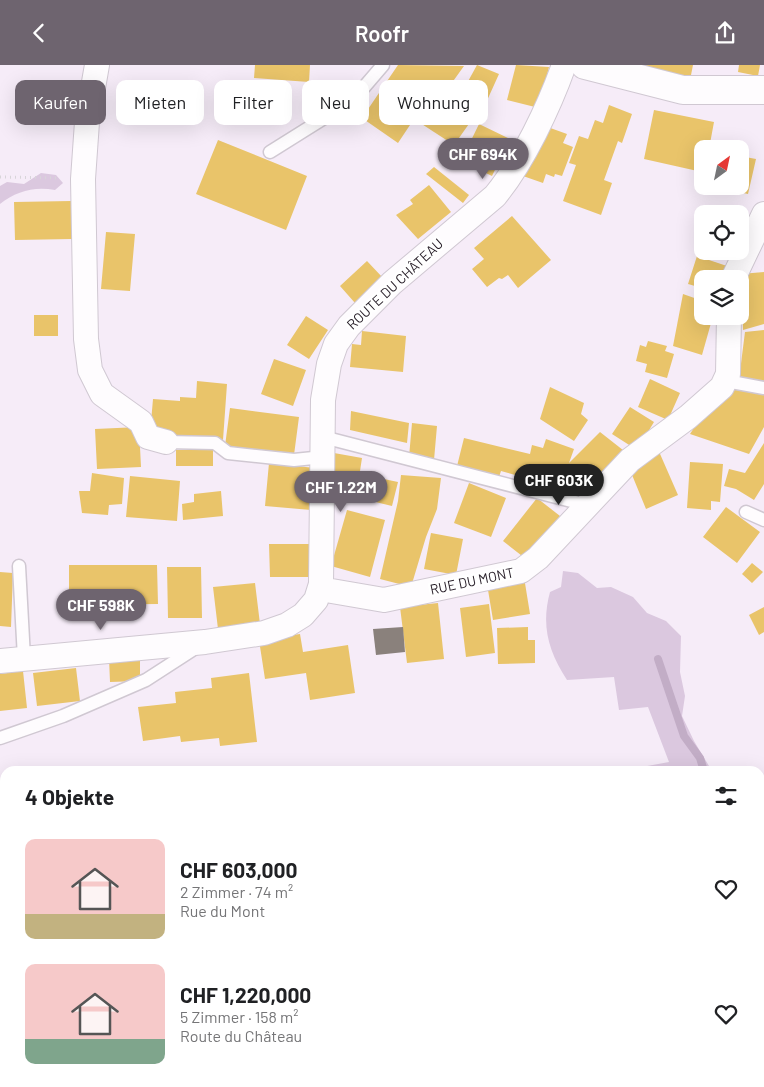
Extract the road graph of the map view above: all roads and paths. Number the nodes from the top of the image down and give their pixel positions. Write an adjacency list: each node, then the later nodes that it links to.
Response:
1 (97, 65): 8 (street)
2 (383, 65): 6 (lane)
3 (564, 65): 15 (street, ROUTE DU CHÂTEAU)
4 (585, 65): 5 (street)
5 (764, 90)
6 (270, 152)
7 (0, 177): 8 (path)
8 (83, 179): 14 (street)
9 (764, 214): 10 (street)
10 (736, 270)
11 (729, 325): 12 (street)
12 (726, 381): 13 (lane); 16 (street, RUE DU MONT)
13 (764, 389)
14 (166, 442): 15 (lane)
15 (323, 447): 16 (lane); 20 (street, ROUTE DU CHÂTEAU)
16 (587, 505): 20 (street, RUE DU MONT)
17 (746, 512): 18 (lane)
18 (764, 520)
19 (19, 566): 22 (lane)
20 (320, 589): 21 (street)
21 (205, 642): 22 (street); 24 (lane)
22 (24, 658): 23 (street)
23 (0, 661)
24 (0, 738)

